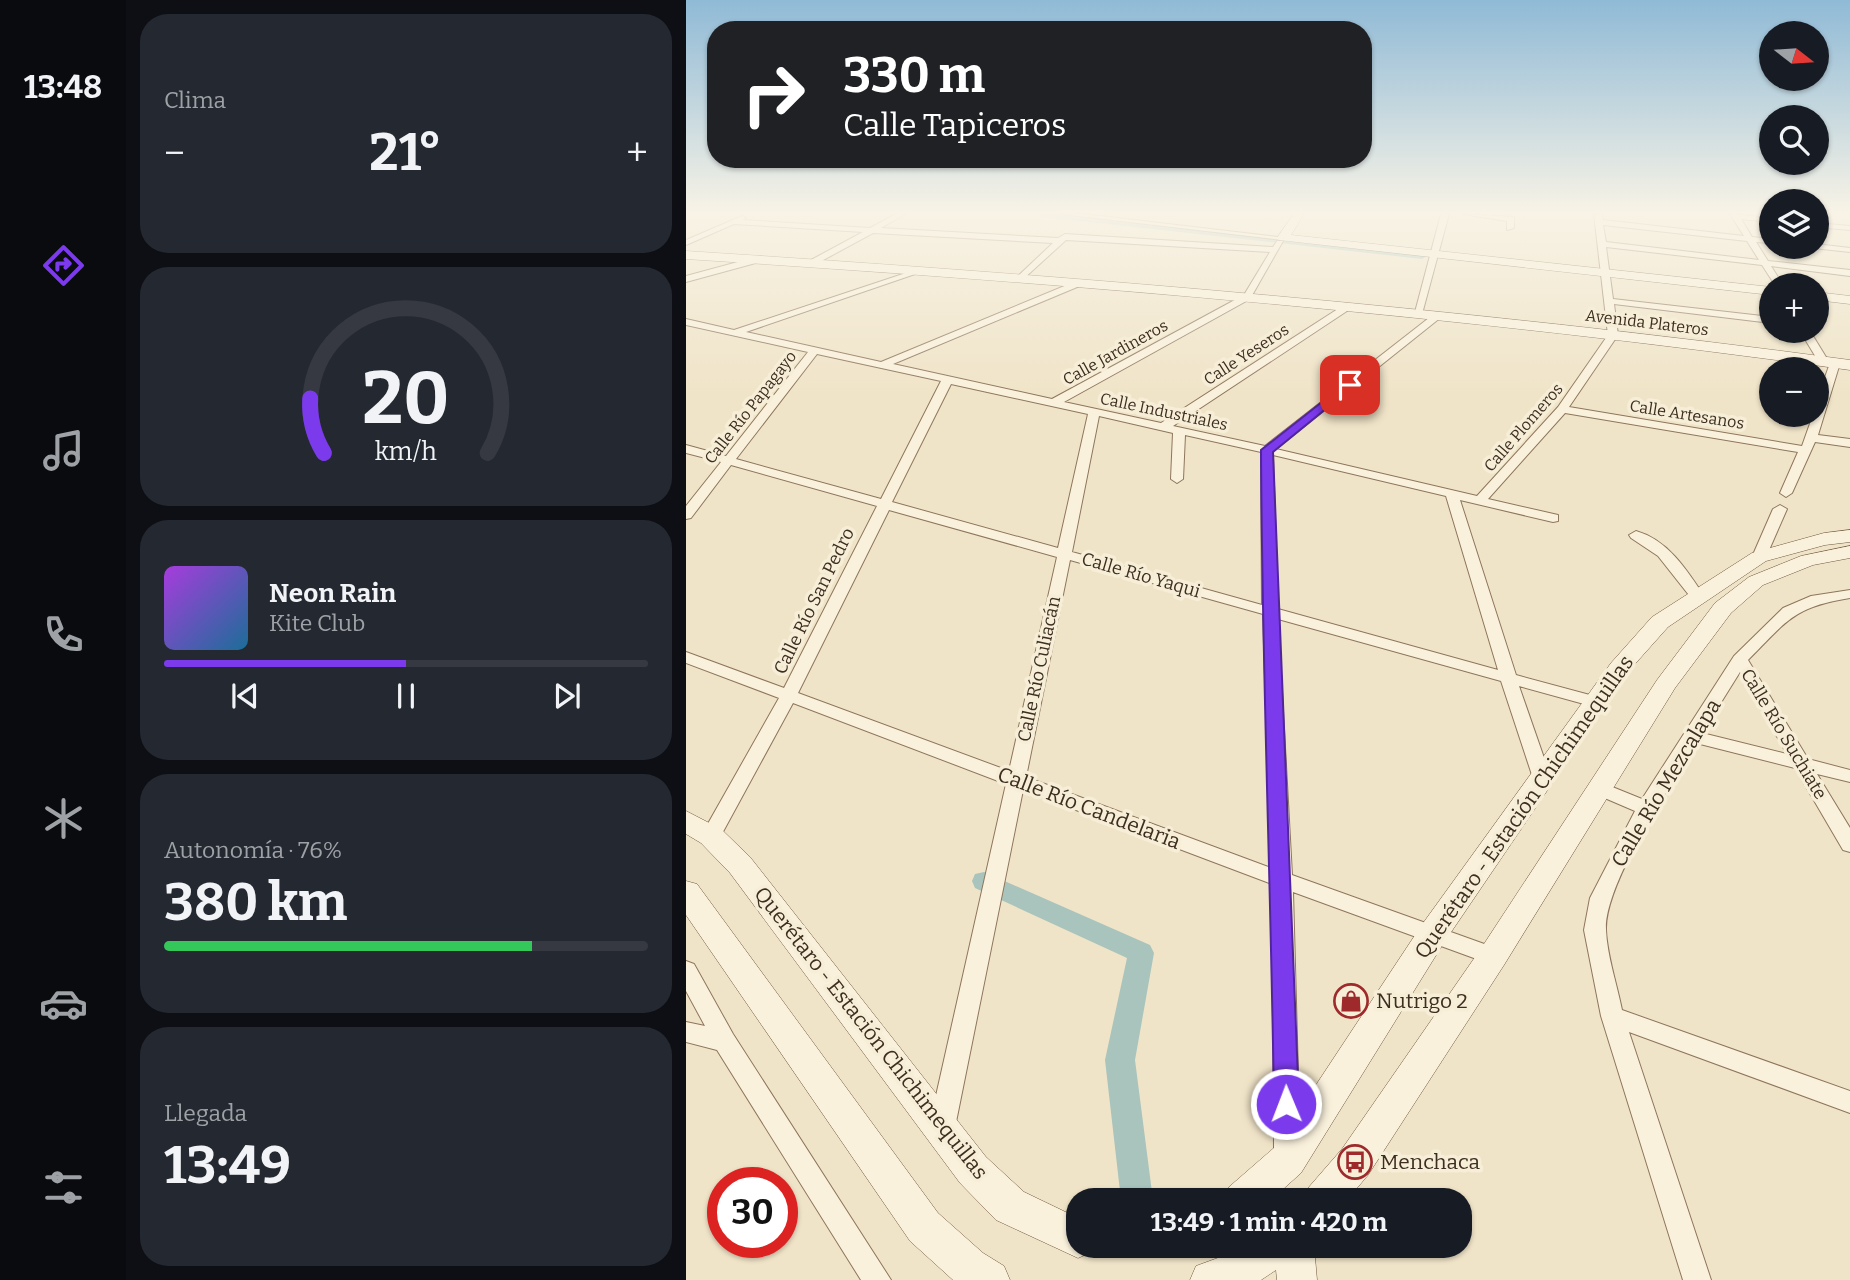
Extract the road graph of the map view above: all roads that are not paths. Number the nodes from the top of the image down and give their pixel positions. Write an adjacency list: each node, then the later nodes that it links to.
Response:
1 (705, 274): 9 (street)
2 (907, 274): 21 (street)
3 (956, 274): 8 (street, Avenida Plateros)
4 (1025, 274): 8 (street)
5 (1261, 274): 12 (street, Calle Jardineros)
6 (1428, 274): 17 (street)
7 (1607, 274): 11 (street); 15 (street)
8 (1021, 278): 10 (street, Avenida Plateros)
9 (686, 279)
10 (1079, 283): 12 (street, Avenida Plateros); 26 (street)
11 (1759, 290)
12 (1247, 297): 16 (street, Avenida Plateros); 28 (street, Calle Jardineros)
13 (1829, 298): 14 (street)
14 (1850, 300)
15 (1610, 301): 19 (street); 22 (street)
16 (1347, 307): 17 (street, Avenida Plateros); 31 (street, Calle Yeseros)
17 (1416, 314): 18 (street, Avenida Plateros)
18 (1437, 316): 22 (street, Avenida Plateros); 36 (street)
19 (1759, 319)
20 (689, 326): 21 (street, Calle Industriales)
21 (737, 332): 24 (street, Calle Industriales)
22 (1613, 335): 25 (street, Avenida Plateros); 29 (street, Calle Plomeros)
23 (1817, 343): 25 (street)
24 (814, 351): 26 (street, Calle Industriales); 37 (street, Calle Río Papagayo)
25 (1836, 363): 34 (street)
26 (880, 366): 27 (street, Calle Industriales)
27 (947, 381): 28 (street, Calle Industriales); 42 (street, Calle Río San Pedro)
28 (1052, 404): 30 (street, Calle Industriales)
29 (1562, 409): 34 (street, Calle Artesanos); 41 (street, Calle Plomeros)
30 (1094, 414): 31 (street, Calle Industriales); 49 (street, Calle Río Culiacán)
31 (1162, 428): 32 (street, Calle Industriales)
32 (1179, 431): 36 (street, Calle Industriales); 38 (street)
33 (1850, 443): 34 (street, Calle Artesanos)
34 (1808, 444): 39 (street)
35 (686, 449): 37 (street, Calle Río Yaqui)
36 (1267, 450): 40 (street, Calle Industriales); 53 (street)
37 (728, 461): 42 (street, Calle Río Yaqui); 44 (street, Calle Río Papagayo)
38 (1177, 479)
39 (1786, 493)
40 (1452, 494): 41 (street, Calle Industriales); 56 (street)
41 (1480, 500): 45 (street, Calle Industriales)
42 (884, 504): 49 (street, Calle Río Yaqui); 57 (street, Calle Río San Pedro)
43 (1780, 509): 50 (street)
44 (686, 515)
45 (1553, 518)
46 (1636, 535): 52 (street)
47 (1850, 536): 50 (street, Querétaro - Estación Chichimequillas)
48 (1850, 552): 64 (street)
49 (1064, 554): 53 (street, Calle Río Yaqui); 63 (street, Calle Río Culiacán)
50 (1759, 557): 52 (street, Querétaro - Estación Chichimequillas)
51 (1850, 594): 55 (street, Calle Río Mezcalapa)
52 (1697, 596): 58 (street, Querétaro - Estación Chichimequillas)
53 (1270, 611): 56 (street, Calle Río Yaqui); 69 (street)
54 (686, 657): 57 (street, Calle Río Candelaria)
55 (1740, 659): 59 (street, Calle Río Mezcalapa); 60 (street, Calle Río Suchiate)
56 (1509, 680): 58 (street, Calle Río Yaqui); 62 (street)
57 (789, 695): 63 (street, Calle Río Candelaria); 67 (street, Calle Río San Pedro)
58 (1595, 702): 62 (street, Querétaro - Estación Chichimequillas)
59 (1693, 736): 60 (street); 65 (street, Calle Río Mezcalapa)
60 (1801, 762): 61 (street); 68 (street, Calle Río Suchiate)
61 (1850, 776)
62 (1542, 778): 71 (street, Querétaro - Estación Chichimequillas)
63 (1016, 781): 69 (street, Calle Río Candelaria); 78 (street, Calle Río Culiacán)
64 (1600, 788): 65 (street); 72 (street)
65 (1646, 808): 74 (street, Calle Río Mezcalapa)
66 (686, 821): 67 (street, Querétaro - Estación Chichimequillas)
67 (711, 836): 78 (street, Querétaro - Estación Chichimequillas)
68 (1850, 845)
69 (1282, 880): 71 (street, Calle Río Candelaria); 79 (street)
70 (686, 892): 86 (street)
71 (1432, 935): 72 (street, Calle Río Candelaria); 79 (street, Querétaro - Estación Chichimequillas)
72 (1493, 956): 81 (street)
73 (686, 970): 76 (street)
74 (1612, 1016): 77 (street); 89 (street, Calle Río Mezcalapa)
75 (686, 1032): 76 (street)
76 (725, 1041): 85 (street)
77 (1850, 1102)
78 (942, 1130): 82 (street, Querétaro - Estación Chichimequillas)
79 (1287, 1160): 80 (street, Querétaro - Estación Chichimequillas)
80 (1256, 1188)
81 (1333, 1188)
82 (1066, 1232)
83 (1259, 1258): 87 (main road)
84 (1295, 1258): 88 (street)
85 (877, 1280)
86 (990, 1280)
87 (1210, 1280)
88 (1297, 1280)
89 (1697, 1280)

